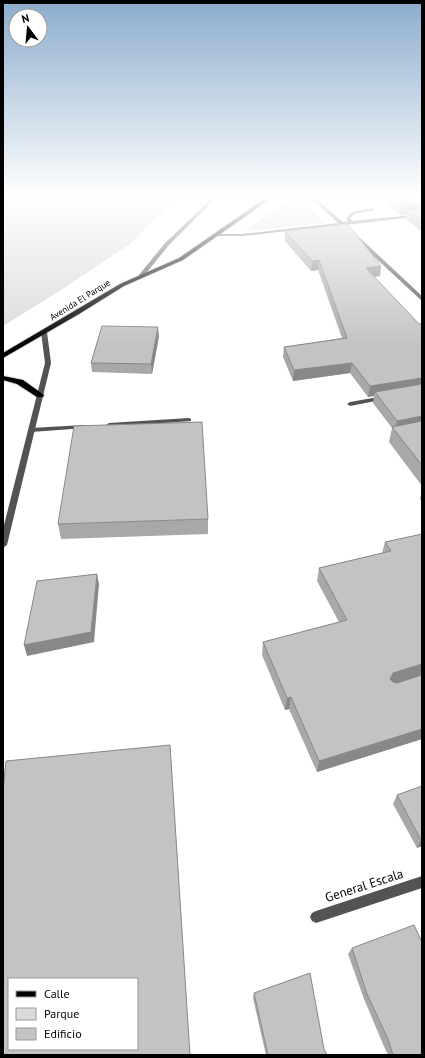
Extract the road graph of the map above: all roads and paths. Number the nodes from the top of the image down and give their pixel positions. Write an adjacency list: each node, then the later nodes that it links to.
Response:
1 (165, 246): 4 (street)
2 (200, 246): 4 (main road, Avenida El Parque)
3 (366, 246): 5 (street)
4 (141, 276): 6 (main road, Avenida El Parque)
5 (422, 298)
6 (44, 332): 7 (main road); 9 (street, Avenida El Parque)
7 (3, 356)
8 (3, 378): 9 (main road)
9 (40, 395): 15 (street, Avenida El Parque)
10 (393, 396): 11 (street)
11 (350, 404)
12 (189, 420): 13 (street)
13 (102, 425)
14 (95, 426): 15 (street)
15 (30, 430): 16 (street, Avenida El Parque)
16 (3, 545)
17 (422, 882): 18 (street, General Escala)
18 (316, 917)

